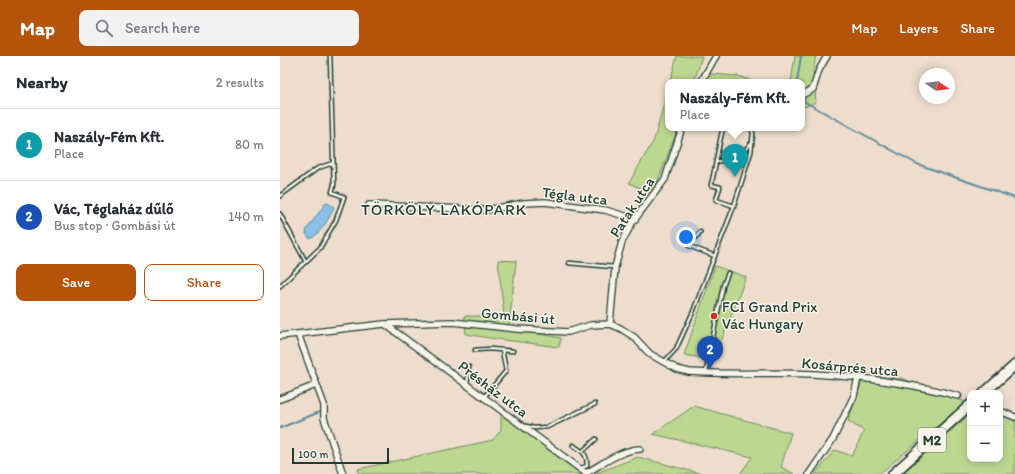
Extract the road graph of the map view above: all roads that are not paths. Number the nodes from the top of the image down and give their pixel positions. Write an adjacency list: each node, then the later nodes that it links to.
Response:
1 (330, 56): 11 (lane)
2 (716, 56): 4 (street)
3 (827, 56): 5 (street)
4 (703, 79)
5 (805, 93)
6 (681, 131): 16 (street, Patak utca)
7 (722, 131): 10 (lane)
8 (752, 131): 9 (lane)
9 (752, 142): 10 (lane); 14 (lane)
10 (717, 162): 14 (lane)
11 (333, 163): 12 (lane); 19 (lane)
12 (280, 196)
13 (369, 206): 16 (street, Tégla utca)
14 (734, 206): 18 (lane)
15 (280, 214): 19 (lane)
16 (632, 223): 21 (street, Patak utca)
17 (700, 232): 18 (lane)
18 (714, 256): 31 (lane)
19 (306, 262): 23 (lane)
20 (569, 263): 21 (lane)
21 (615, 267): 25 (street, Patak utca)
22 (728, 273): 34 (lane)
23 (280, 286)
24 (384, 324): 25 (street, Gombási út); 26 (street, Gombási út); 37 (street, Présház utca)
25 (610, 324): 31 (street)
26 (298, 334): 27 (street, Gombási út); 36 (street)
27 (280, 336)
28 (475, 350): 29 (lane)
29 (502, 350): 30 (lane); 40 (lane)
30 (513, 351)
31 (664, 362): 34 (street)
32 (1015, 365): 38 (highway)
33 (469, 367): 37 (lane)
34 (706, 373): 35 (street, Kosárprés utca)
35 (858, 377): 39 (street, Kosárprés utca); 54 (street)
36 (316, 384): 41 (street); 52 (street)
37 (467, 385): 40 (street, Présház utca)
38 (987, 390)
39 (958, 396)
40 (484, 398): 46 (street, Présház utca)
41 (280, 399)
42 (595, 404): 46 (lane)
43 (967, 409): 55 (highway, M2)
44 (1003, 412): 45 (street)
45 (1015, 416)
46 (521, 426): 51 (street, Présház utca)
47 (596, 439): 50 (lane)
48 (573, 445): 50 (lane)
49 (640, 449): 53 (street)
50 (583, 451): 51 (lane)
51 (579, 468): 53 (street, Présház utca)
52 (343, 474)
53 (586, 474)
54 (809, 474)
55 (894, 474)

